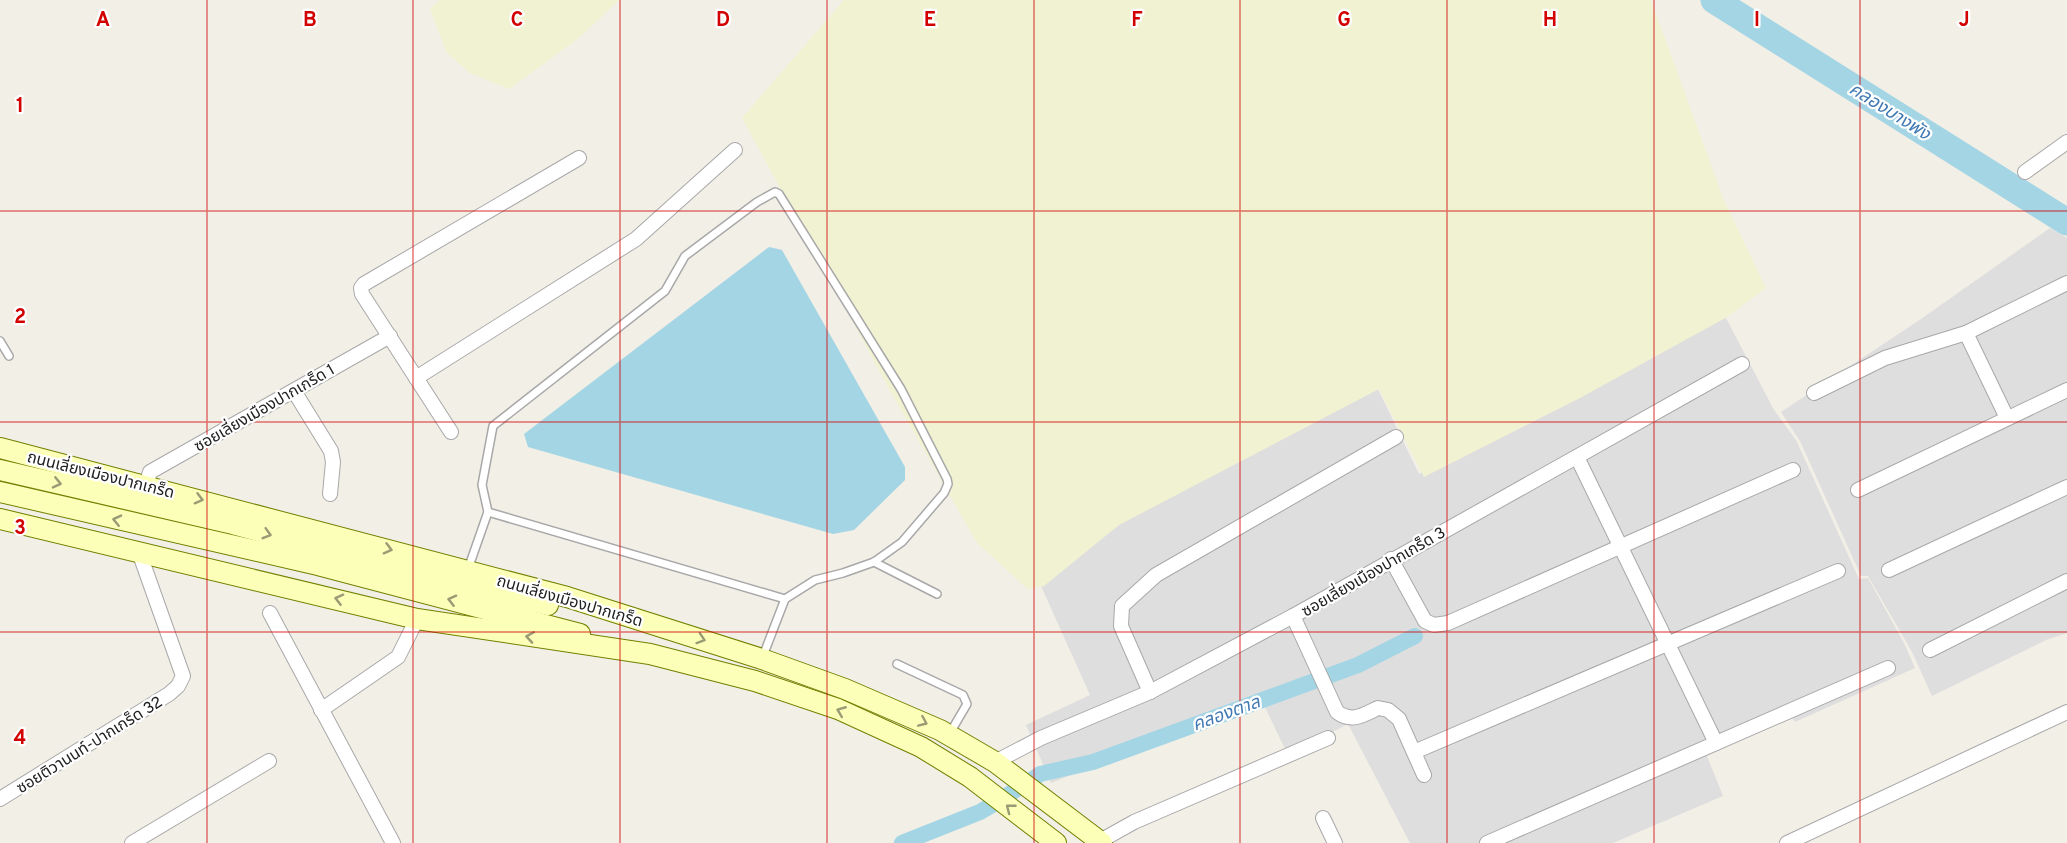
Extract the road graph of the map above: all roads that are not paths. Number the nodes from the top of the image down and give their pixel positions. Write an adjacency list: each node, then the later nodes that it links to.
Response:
1 (2067, 142): 4 (street)
2 (735, 150): 11 (street)
3 (579, 158): 7 (street)
4 (2025, 172)
5 (2067, 283): 6 (street)
6 (1966, 333): 14 (street); 15 (street)
7 (390, 336): 11 (street); 13 (street, ซอยเลี่ยงเมืองปากเกร็ด 1)
8 (0, 341): 9 (lane)
9 (9, 356)
10 (1742, 364): 19 (street, ซอยเลี่ยงเมืองปากเกร็ด 3)
11 (416, 378): 16 (street)
12 (2067, 390): 15 (street)
13 (294, 391): 22 (street, ซอยเลี่ยงเมืองปากเกร็ด 1); 26 (street)
14 (1814, 393)
15 (2007, 418): 24 (street)
16 (451, 432)
17 (1396, 437): 50 (street)
18 (0, 448): 22 (main road, ถนนเลี่ยงเมืองปากเกร็ด)
19 (1577, 457): 29 (street); 32 (street, ซอยเลี่ยงเมืองปากเกร็ด 3)
20 (0, 470): 31 (main road, one-way to 31)
21 (1793, 470): 29 (street)
22 (146, 485): 34 (main road, ถนนเลี่ยงเมืองปากเกร็ด, one-way to 34)
23 (2067, 487): 35 (street)
24 (1858, 490)
25 (0, 492): 31 (main road, one-way to 25)
26 (330, 494)
27 (488, 512): 33 (lane); 34 (lane); 39 (lane)
28 (0, 519): 30 (main road, ถนนเลี่ยงเมืองปากเกร็ด)
29 (1621, 548): 32 (street); 44 (street)
30 (139, 552): 42 (main road, ถนนเลี่ยงเมืองปากเกร็ด, one-way to 30); 60 (street, ซอยติวานนท์-ปากเกร็ด 32)
31 (317, 557): 43 (main road); 46 (main road, one-way to 31)
32 (1391, 559): 41 (street, ซอยเลี่ยงเมืองปากเกร็ด 3)
33 (874, 562): 38 (lane); 39 (lane)
34 (468, 570): 43 (main road, ถนนเลี่ยงเมืองปากเกร็ด)
35 (1889, 570)
36 (1838, 571): 44 (street)
37 (2067, 581): 45 (street)
38 (937, 594)
39 (784, 599): 47 (lane)
40 (270, 613): 51 (street)
41 (1293, 616): 50 (street, ซอยเลี่ยงเมืองปากเกร็ด 3); 56 (street)
42 (417, 619): 46 (main road, ถนนเลี่ยงเมืองปากเกร็ด, one-way to 42); 51 (street)
43 (645, 622): 47 (main road, ถนนเลี่ยงเมืองปากเกร็ด, one-way to 47)
44 (1668, 644): 55 (street); 56 (street)
45 (1930, 650)
46 (650, 654): 65 (main road, ถนนเลี่ยงเมืองปากเกร็ด, one-way to 46)
47 (762, 659): 53 (main road, ถนนเลี่ยงเมืองปากเกร็ด, one-way to 53)
48 (897, 664): 53 (lane)
49 (1888, 668): 55 (street)
50 (1150, 692): 58 (street, ซอยเลี่ยงเมืองปากเกร็ด 3)
51 (321, 711): 64 (street)
52 (2067, 712): 68 (street)
53 (949, 735): 58 (main road, ถนนเลี่ยงเมืองปากเกร็ด)
54 (1328, 738): 62 (street)
55 (1716, 743): 67 (street)
56 (1414, 752): 59 (street)
57 (269, 761): 63 (street)
58 (995, 762): 62 (main road, ถนนเลี่ยงเมืองปากเกร็ด)
59 (1424, 775)
60 (0, 799)
61 (1323, 818): 66 (street)
62 (1101, 842)
63 (132, 843)
64 (393, 843)
65 (1056, 843)
66 (1335, 843)
67 (1487, 843)
68 (1787, 843)

